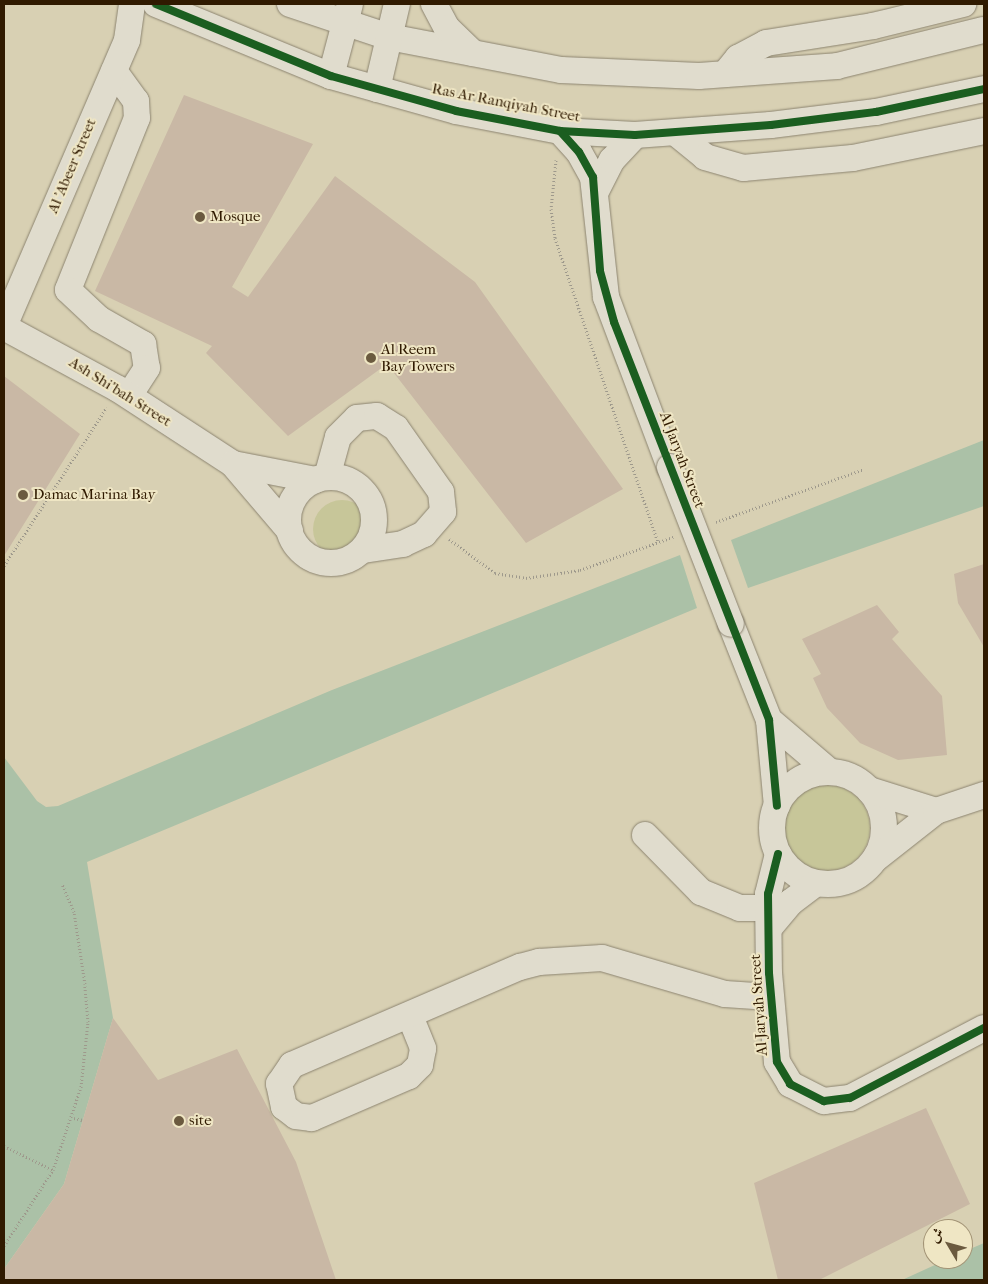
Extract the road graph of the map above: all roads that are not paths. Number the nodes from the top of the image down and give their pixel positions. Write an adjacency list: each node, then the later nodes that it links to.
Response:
1 (132, 4): 11 (street, Al 'Abeer Street)
2 (156, 4): 13 (street, Ras Ar Ranqiyah Street)
3 (290, 4): 7 (street)
4 (397, 4): 9 (street)
5 (434, 4): 10 (street)
6 (963, 4): 12 (street)
7 (347, 14): 9 (street); 13 (street)
8 (984, 30): 12 (street)
9 (389, 37): 10 (street); 14 (street)
10 (473, 53): 12 (street)
11 (114, 71): 21 (street, Al 'Abeer Street); 22 (street)
12 (725, 74)
13 (331, 76): 14 (street, Ras Ar Ranqiyah Street)
14 (377, 89): 16 (street, Ras Ar Ranqiyah Street)
15 (984, 89): 18 (street, Ras Ar Ranqiyah Street)
16 (560, 131): 19 (street, Ras Ar Ranqiyah Street); 20 (street, Al Jaryah Street)
17 (984, 131): 18 (street)
18 (677, 134): 19 (street, Ras Ar Ranqiyah Street)
19 (635, 135): 20 (street, Al Jaryah Street)
20 (596, 191): 27 (street, Al Jaryah Street, bridge)
21 (4, 327): 22 (street, Ash Shi'bah Street)
22 (124, 392): 23 (street, Ash Shi'bah Street)
23 (232, 464): 24 (street, Ash Shi'bah Street); 25 (street, Ash Shi'bah Street)
24 (321, 478): 25 (street); 26 (street); 26 (street)
25 (290, 531): 26 (street)
26 (363, 550)
27 (769, 720): 28 (street, Al Jaryah Street); 31 (street, Al Jaryah Street)
28 (830, 772): 29 (street); 31 (street)
29 (869, 790): 32 (street); 35 (street)
30 (984, 796): 32 (street)
31 (777, 806): 34 (street)
32 (936, 811): 35 (street)
33 (645, 835): 37 (street)
34 (778, 854): 36 (street); 37 (street, Al Jaryah Street)
35 (875, 859): 36 (street)
36 (816, 883): 37 (street)
37 (769, 917): 38 (street, Al Jaryah Street)
38 (770, 997): 39 (street); 40 (street, Al Jaryah Street)
39 (410, 1016): 39 (street)
40 (984, 1028)

